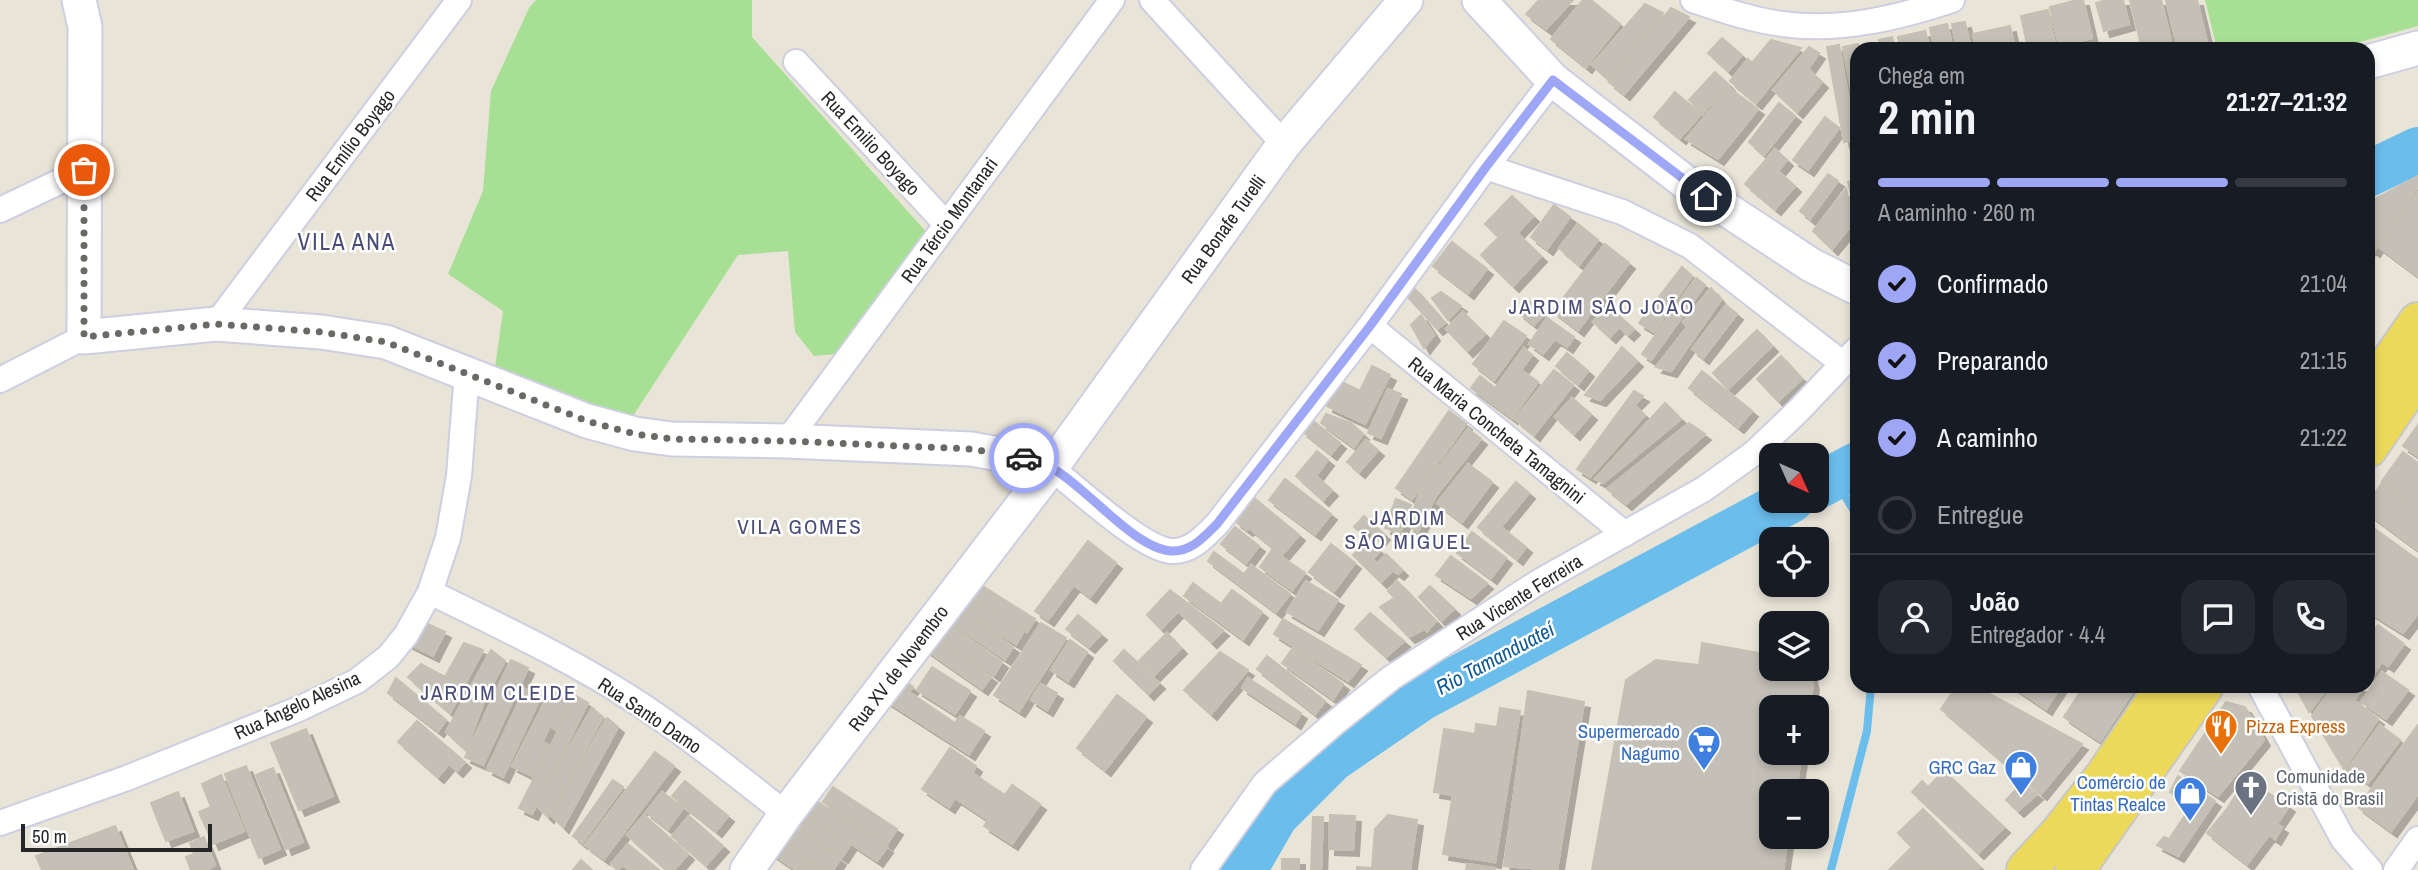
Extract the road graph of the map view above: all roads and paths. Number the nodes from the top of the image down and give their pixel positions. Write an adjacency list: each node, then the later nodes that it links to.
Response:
1 (79, 0): 15 (street)
2 (459, 0): 20 (street, Rua Emílio Boyago)
3 (1112, 0): 17 (street, Rua Tércio Montanari)
4 (1152, 0): 13 (street)
5 (1406, 0): 13 (street, Rua Bonafe Turelli)
6 (1479, 0): 12 (street)
7 (1693, 0): 8 (street)
8 (1952, 0)
9 (2418, 48): 10 (street)
10 (2375, 60)
11 (796, 62): 17 (street, Rua Emilio Boyago)
12 (1553, 80): 14 (street); 18 (street)
13 (1284, 144): 30 (street, Rua Bonafe Turelli)
14 (1486, 167): 21 (street); 23 (street)
15 (84, 170): 16 (street); 22 (street)
16 (0, 210)
17 (946, 224): 29 (street, Rua Tércio Montanari)
18 (1850, 284)
19 (2418, 321): 27 (main road)
20 (216, 324): 22 (street); 24 (street)
21 (1370, 326): 30 (street); 31 (street, Rua Maria Concheta Tamagnini)
22 (84, 337): 26 (street)
23 (1849, 356): 31 (street, Rua Vicente Ferreira)
24 (467, 372): 29 (street); 32 (street, Rua Ângelo Alesina)
25 (2418, 374): 28 (main road)
26 (0, 380)
27 (2375, 384)
28 (2375, 437)
29 (787, 441): 30 (street)
30 (1051, 468): 36 (street, Rua XV de Novembro)
31 (1625, 534): 41 (street, Rua Vicente Ferreira)
32 (430, 592): 36 (street, Rua Santo Damo); 37 (street, Rua Ângelo Alesina)
33 (2161, 693): 42 (main road)
34 (2199, 693): 43 (main road)
35 (2264, 693): 38 (street)
36 (786, 814): 40 (street, Rua XV de Novembro)
37 (0, 823)
38 (2343, 839): 44 (street); 45 (street)
39 (2418, 839): 46 (street)
40 (747, 870)
41 (1203, 870)
42 (2026, 870)
43 (2075, 870)
44 (2345, 870)
45 (2370, 870)
46 (2396, 870)

